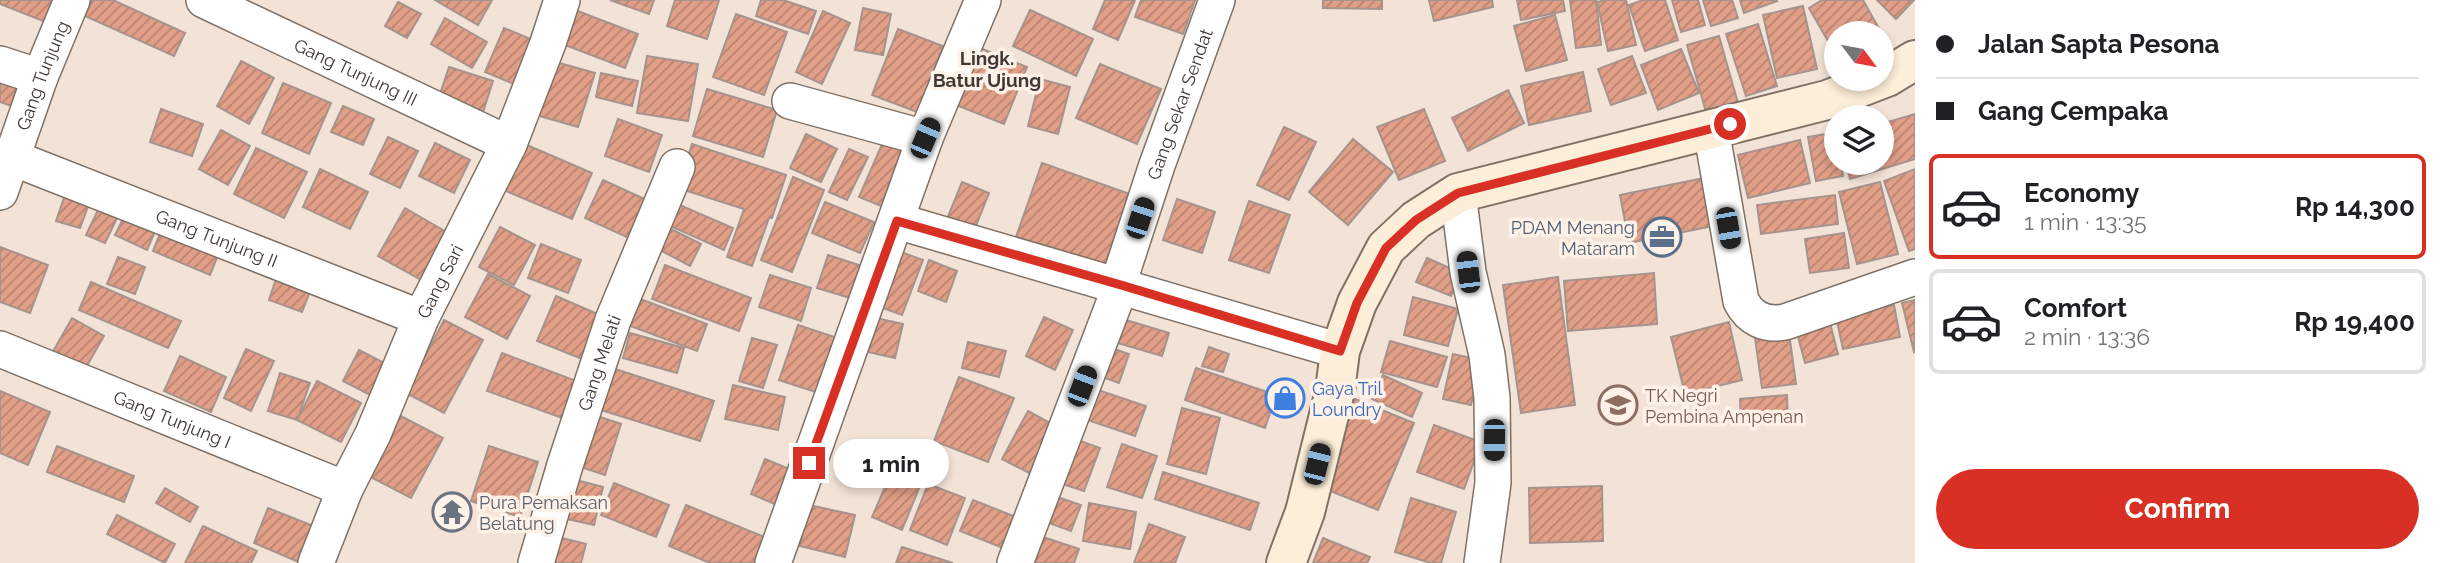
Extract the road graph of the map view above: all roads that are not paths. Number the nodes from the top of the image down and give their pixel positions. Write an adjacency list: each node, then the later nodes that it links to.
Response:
1 (72, 0): 8 (street, Gang Tunjung)
2 (204, 0): 12 (street, Gang Tunjung III)
3 (562, 0): 12 (street, Gang Sari)
4 (983, 0): 11 (street)
5 (1217, 0): 19 (street, Gang Sekar Sendat)
6 (1915, 60): 10 (street)
7 (0, 64): 8 (street)
8 (40, 77): 13 (street, Gang Tunjung)
9 (790, 101): 11 (street)
10 (1711, 130): 16 (street); 18 (street)
11 (925, 138): 17 (street)
12 (509, 144): 20 (street, Gang Sari)
13 (13, 158): 15 (street, Gang Tunjung); 20 (street, Gang Tunjung II)
14 (677, 167): 25 (street, Gang Melati)
15 (0, 192)
16 (1458, 193): 22 (street); 29 (street)
17 (897, 221): 19 (street); 26 (street)
18 (1915, 277)
19 (1121, 285): 22 (street); 27 (street, Gang Sekar Sendat)
20 (421, 318): 23 (street, Gang Sari)
21 (0, 349): 23 (street, Gang Tunjung I)
22 (1340, 351): 28 (street)
23 (345, 489): 24 (street, Gang Sari)
24 (316, 563)
25 (536, 563)
26 (773, 563)
27 (1015, 563)
28 (1286, 563)
29 (1482, 563)

